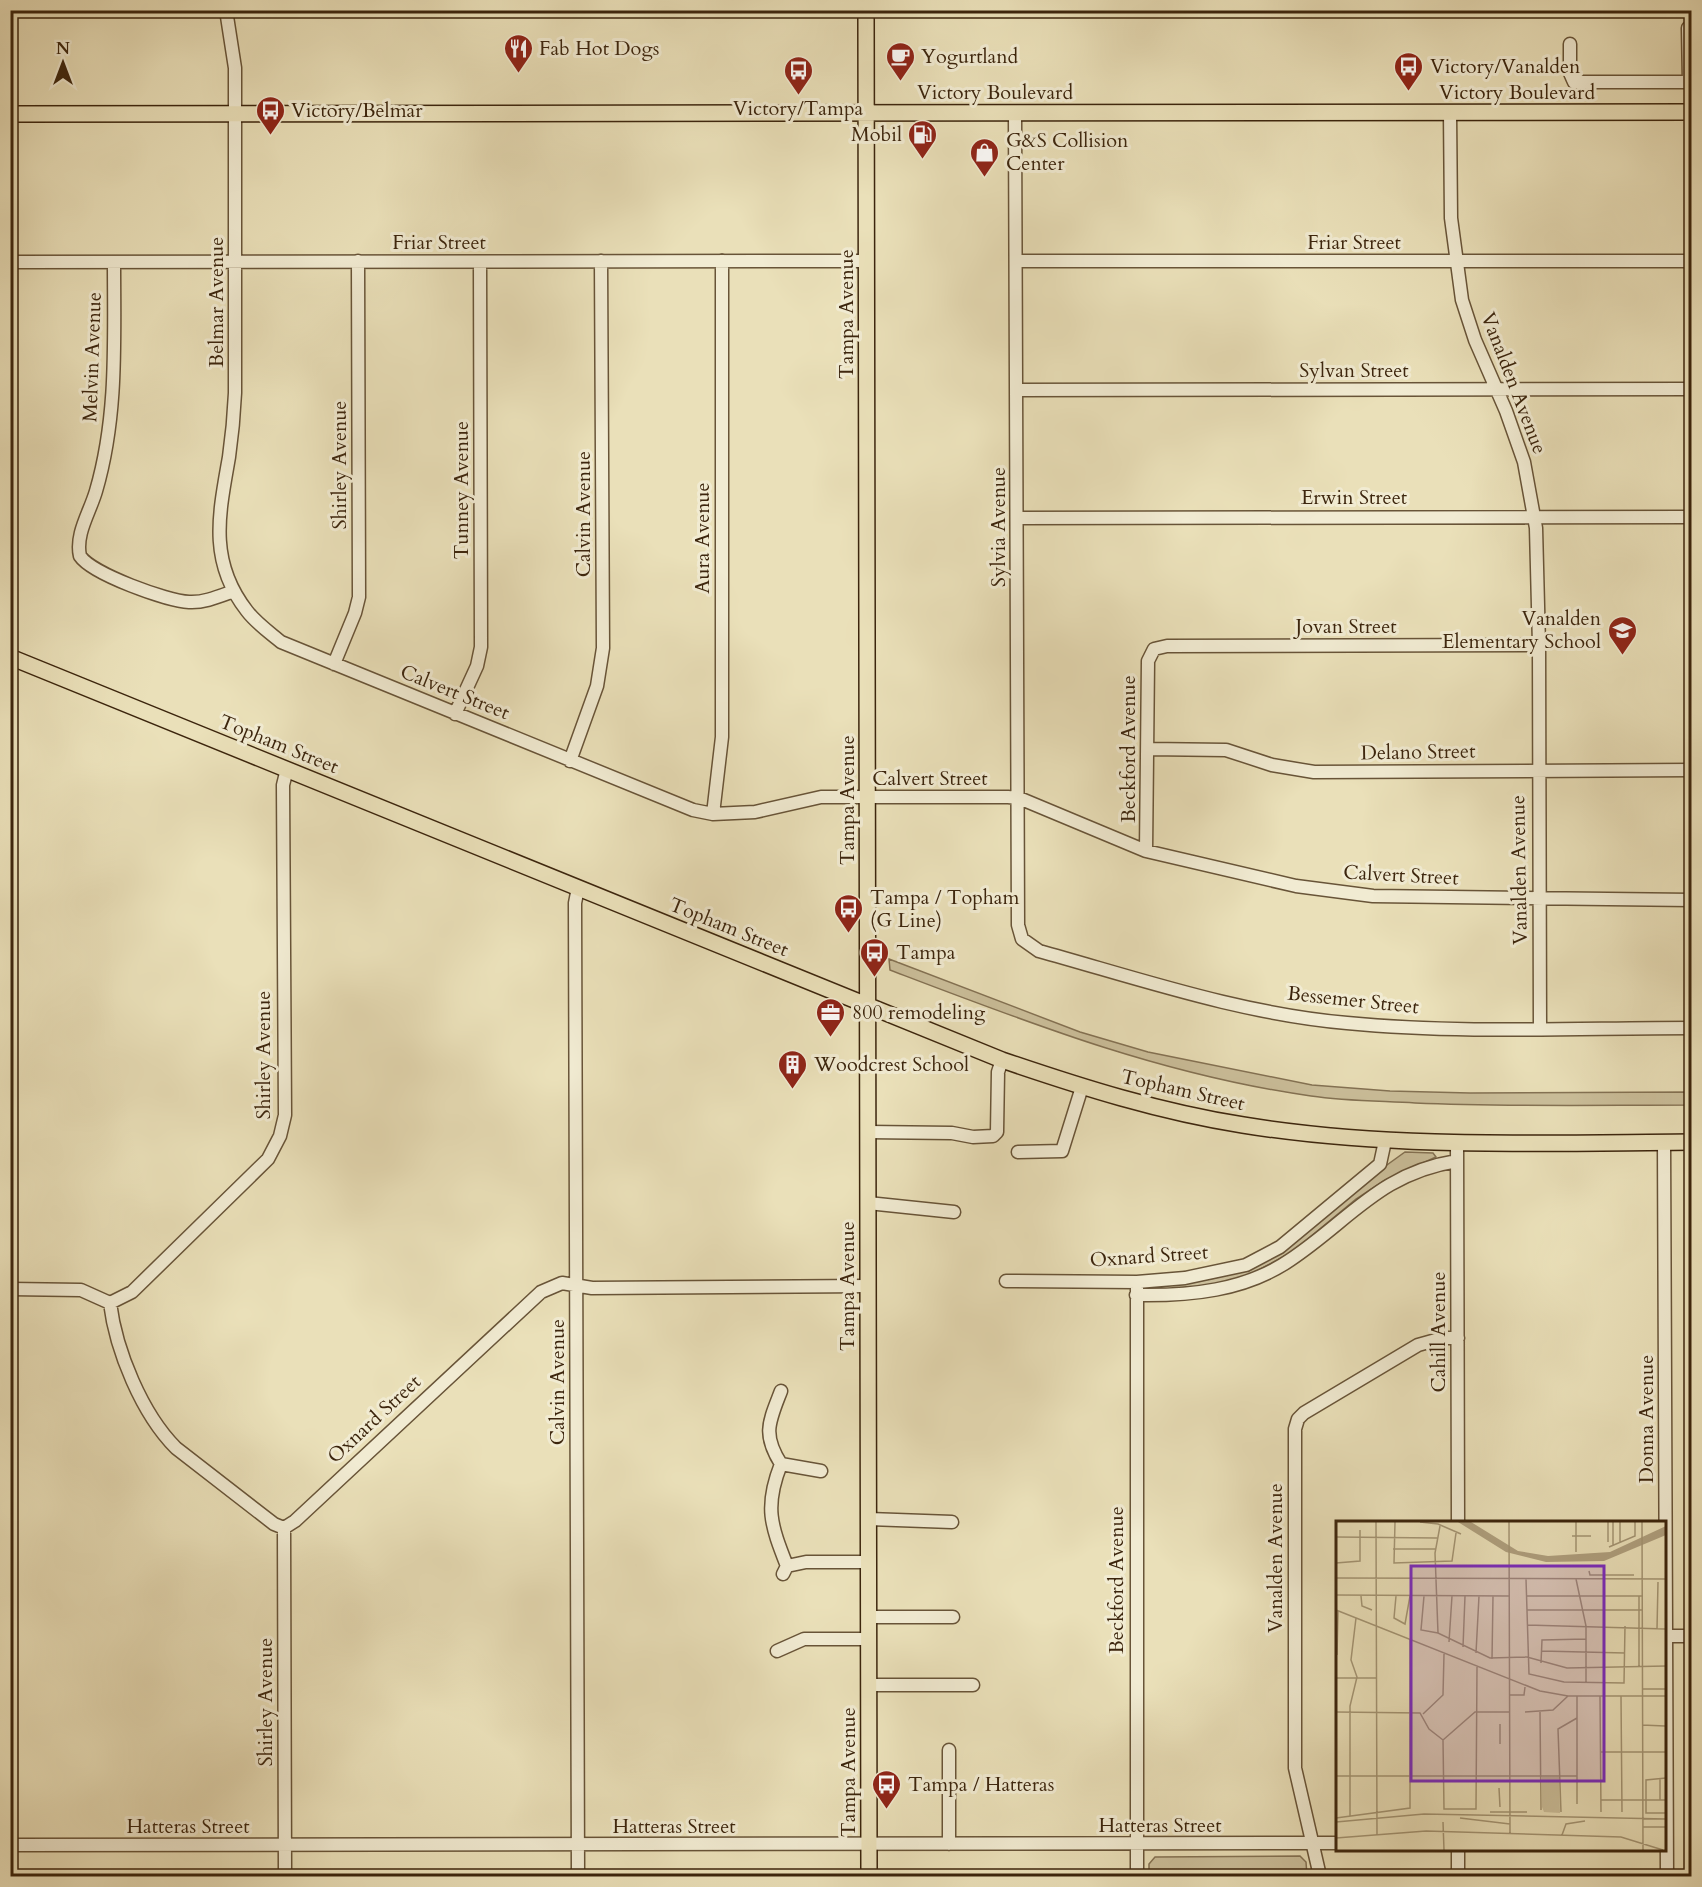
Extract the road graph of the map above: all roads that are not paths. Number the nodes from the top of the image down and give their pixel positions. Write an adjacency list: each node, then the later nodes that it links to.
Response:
1 (226, 10): 10 (street, Belmar Avenue)
2 (866, 10): 7 (main road, Tampa Avenue)
3 (1688, 28): 5 (street)
4 (1570, 44): 5 (street, Victory Boulevard)
5 (1690, 82)
6 (1692, 112): 8 (main road, Victory Boulevard)
7 (867, 113): 10 (main road, Victory Boulevard); 11 (main road, Victory Boulevard); 16 (main road, Tampa Avenue)
8 (1450, 113): 11 (main road, Victory Boulevard); 18 (street, Vanalden Avenue)
9 (10, 114): 10 (main road, Victory Boulevard)
10 (235, 114): 12 (street, Belmar Avenue)
11 (1015, 114): 17 (street, Sylvia Avenue)
12 (236, 261): 13 (street, Friar Street); 21 (street, Friar Street); 29 (street, Belmar Avenue)
13 (358, 261): 22 (street, Friar Street); 33 (street, Shirley Avenue)
14 (601, 261): 15 (street, Friar Street); 22 (street, Friar Street); 36 (street, Calvin Avenue)
15 (722, 261): 16 (street, Friar Street); 42 (street, Aura Avenue)
16 (867, 261): 40 (main road, Tampa Avenue)
17 (1017, 261): 18 (street, Friar Street); 25 (street, Sylvia Avenue)
18 (1455, 261): 19 (street, Friar Street); 23 (street, Vanalden Avenue)
19 (1692, 261)
20 (10, 262): 21 (street, Friar Street)
21 (114, 262): 29 (street, Melvin Avenue)
22 (480, 262): 34 (street, Tunney Avenue)
23 (1495, 389): 24 (street, Sylvan Street); 25 (street, Sylvan Street); 26 (street, Vanalden Avenue)
24 (1692, 389)
25 (1017, 390): 28 (street, Sylvia Avenue)
26 (1534, 517): 27 (street, Erwin Street); 28 (street, Erwin Street); 30 (street, Vanalden Avenue)
27 (1692, 517)
28 (1017, 518): 41 (street, Sylvia Avenue)
29 (234, 591): 33 (street, Calvert Street)
30 (1539, 645): 31 (street, Jovan Street); 38 (street, Vanalden Avenue)
31 (1154, 649): 35 (street, Beckford Avenue)
32 (10, 657): 37 (main road, Topham Street)
33 (334, 664): 34 (street, Calvert Street)
34 (455, 714): 36 (street, Calvert Street)
35 (1148, 749): 38 (street, Delano Street); 43 (street, Beckford Avenue)
36 (570, 761): 42 (street, Calvert Street)
37 (287, 769): 44 (main road, Topham Street); 67 (street, Shirley Avenue)
38 (1538, 770): 39 (street, Delano Street); 45 (street, Vanalden Avenue)
39 (1692, 770)
40 (868, 797): 41 (street, Calvert Street); 42 (street, Calvert Street); 48 (main road, Tampa Avenue)
41 (1019, 798): 43 (street, Calvert Street); 47 (street, Sylvia Avenue)
42 (713, 814)
43 (1146, 851): 45 (street, Calvert Street)
44 (578, 888): 48 (main road, Topham Street); 63 (street, Calvin Avenue)
45 (1539, 899): 46 (street, Calvert Street); 49 (street, Vanalden Avenue)
46 (1692, 900)
47 (1022, 939): 49 (street, Bessemer Street)
48 (868, 1006): 51 (main road, Topham Street); 53 (main road, Tampa Avenue)
49 (1540, 1028): 50 (street, Bessemer Street)
50 (1692, 1028)
51 (1002, 1060): 52 (main road, Topham Street); 53 (street)
52 (1082, 1087): 54 (main road, Topham Street); 58 (street)
53 (868, 1132): 60 (main road, Tampa Avenue)
54 (1385, 1141): 55 (main road, Topham Street); 66 (street, Oxnard Street)
55 (1457, 1142): 56 (main road); 59 (street, Cahill Avenue)
56 (1664, 1142): 57 (main road); 74 (street, Donna Avenue)
57 (1692, 1142)
58 (1018, 1152)
59 (1457, 1161): 66 (street, Oxnard Street); 68 (street, Cahill Avenue)
60 (868, 1203): 61 (street); 64 (main road, Tampa Avenue)
61 (954, 1212)
62 (1006, 1281): 66 (street, Oxnard Street)
63 (575, 1284): 64 (street, Oxnard Street); 76 (street, Oxnard Street); 94 (street, Calvin Avenue)
64 (868, 1286): 72 (main road, Tampa Avenue)
65 (10, 1289): 67 (street)
66 (1136, 1289): 88 (street, Beckford Avenue)
67 (110, 1303): 76 (street)
68 (1458, 1338): 73 (street, Cahill Avenue); 89 (street, Vanalden Avenue)
69 (782, 1391): 70 (street)
70 (780, 1464): 71 (street); 77 (street)
71 (821, 1472)
72 (869, 1519): 75 (street); 77 (main road, Tampa Avenue)
73 (1458, 1521)
74 (1666, 1521)
75 (952, 1522)
76 (284, 1528): 92 (street, Shirley Avenue)
77 (869, 1562): 78 (main road, Tampa Avenue)
78 (869, 1617): 79 (street); 82 (main road, Tampa Avenue)
79 (953, 1617)
80 (1666, 1636): 81 (street); 102 (street, Donna Avenue)
81 (1692, 1636)
82 (869, 1639): 83 (street); 84 (main road, Tampa Avenue)
83 (777, 1651)
84 (869, 1685): 85 (street); 93 (main road, Tampa Avenue)
85 (973, 1685)
86 (949, 1750): 87 (street)
87 (949, 1844): 88 (street, Hatteras Street); 93 (street, Hatteras Street)
88 (1137, 1844): 89 (street, Hatteras Street); 99 (street, Beckford Avenue)
89 (1314, 1844): 90 (street, Hatteras Street); 100 (street, Vanalden Avenue)
90 (1336, 1844)
91 (10, 1845): 92 (street, Hatteras Street)
92 (284, 1845): 94 (street, Hatteras Street); 96 (street, Shirley Avenue)
93 (869, 1845): 94 (street, Hatteras Street); 98 (main road, Tampa Avenue)
94 (578, 1846): 97 (street, Calvin Avenue)
95 (1458, 1851): 101 (street)
96 (285, 1876)
97 (578, 1876)
98 (869, 1876)
99 (1137, 1876)
100 (1320, 1876)
101 (1458, 1876)
102 (1667, 1876)

